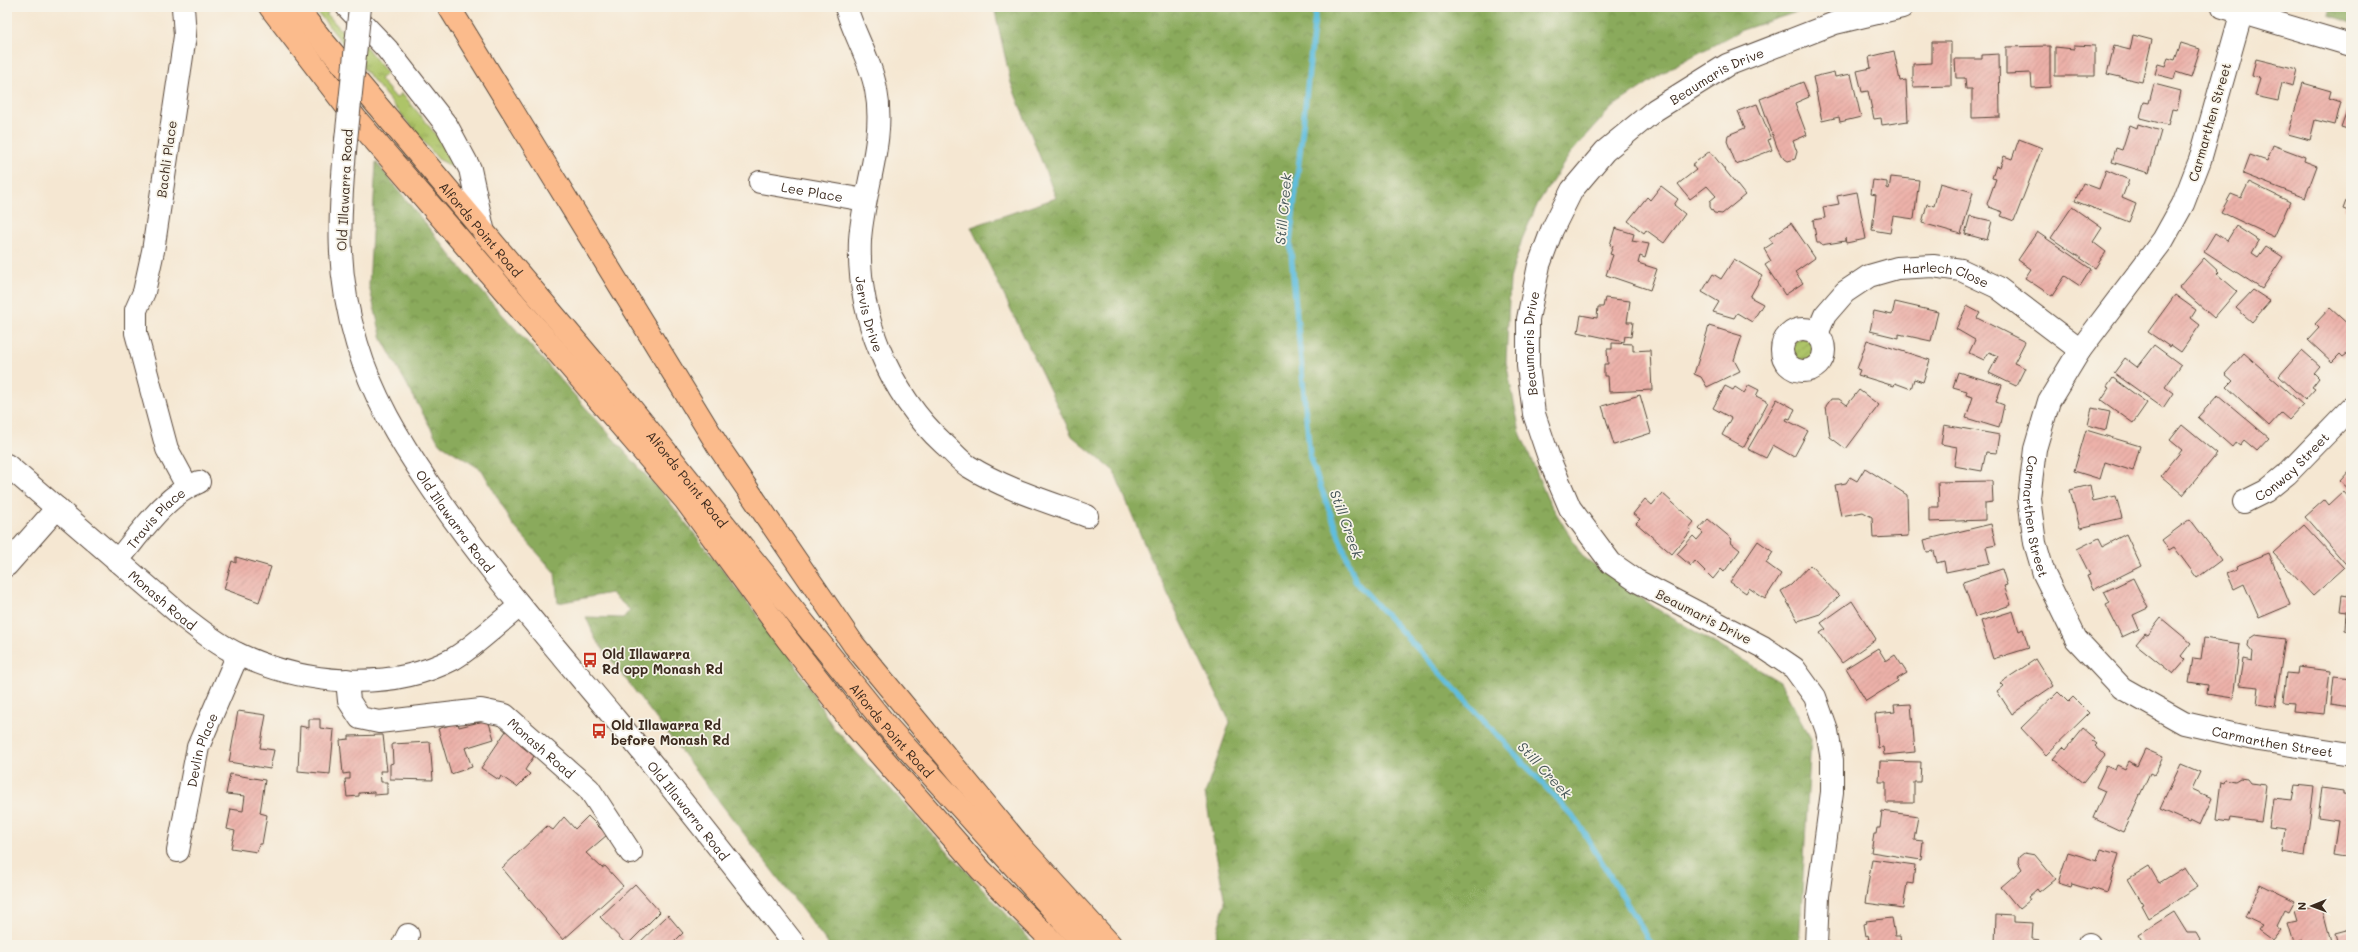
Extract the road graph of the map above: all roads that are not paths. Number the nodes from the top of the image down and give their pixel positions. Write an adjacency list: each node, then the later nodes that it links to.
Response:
1 (183, 7): 18 (street, Bachli Place)
2 (270, 7): 31 (highway, Alfords Point Road)
3 (296, 7): 13 (highway, Alfords Point Road)
4 (347, 7): 13 (street)
5 (360, 7): 24 (street, Old Illawarra Road, bridge)
6 (449, 7): 33 (highway)
7 (846, 7): 12 (street, Jervis Drive)
8 (1902, 7): 34 (street, Beaumaris Drive)
9 (2232, 9): 10 (street); 15 (street, Carmarthen Street)
10 (2351, 45)
11 (760, 182): 12 (street, Lee Place)
12 (866, 200): 21 (street, Jervis Drive)
13 (484, 233): 32 (highway, Alfords Point Road)
14 (1817, 334): 15 (street, Harlech Close)
15 (2080, 350): 27 (street, Carmarthen Street)
16 (2351, 408): 19 (street, Conway Street)
17 (7, 465): 20 (street, Monash Road)
18 (193, 484): 22 (street, Travis Place)
19 (2244, 502)
20 (57, 508): 22 (street, Monash Road); 23 (street)
21 (1087, 516)
22 (117, 561): 25 (street, Monash Road)
23 (7, 565)
24 (520, 606): 26 (street, Monash Road); 30 (street, Old Illawarra Road)
25 (238, 654): 26 (street, Monash Road); 28 (street, Devlin Place)
26 (347, 680): 29 (street, Monash Road)
27 (2351, 754)
28 (178, 850)
29 (631, 853)
30 (796, 945)
31 (1056, 945)
32 (1085, 945)
33 (1111, 945)
34 (1816, 945)

